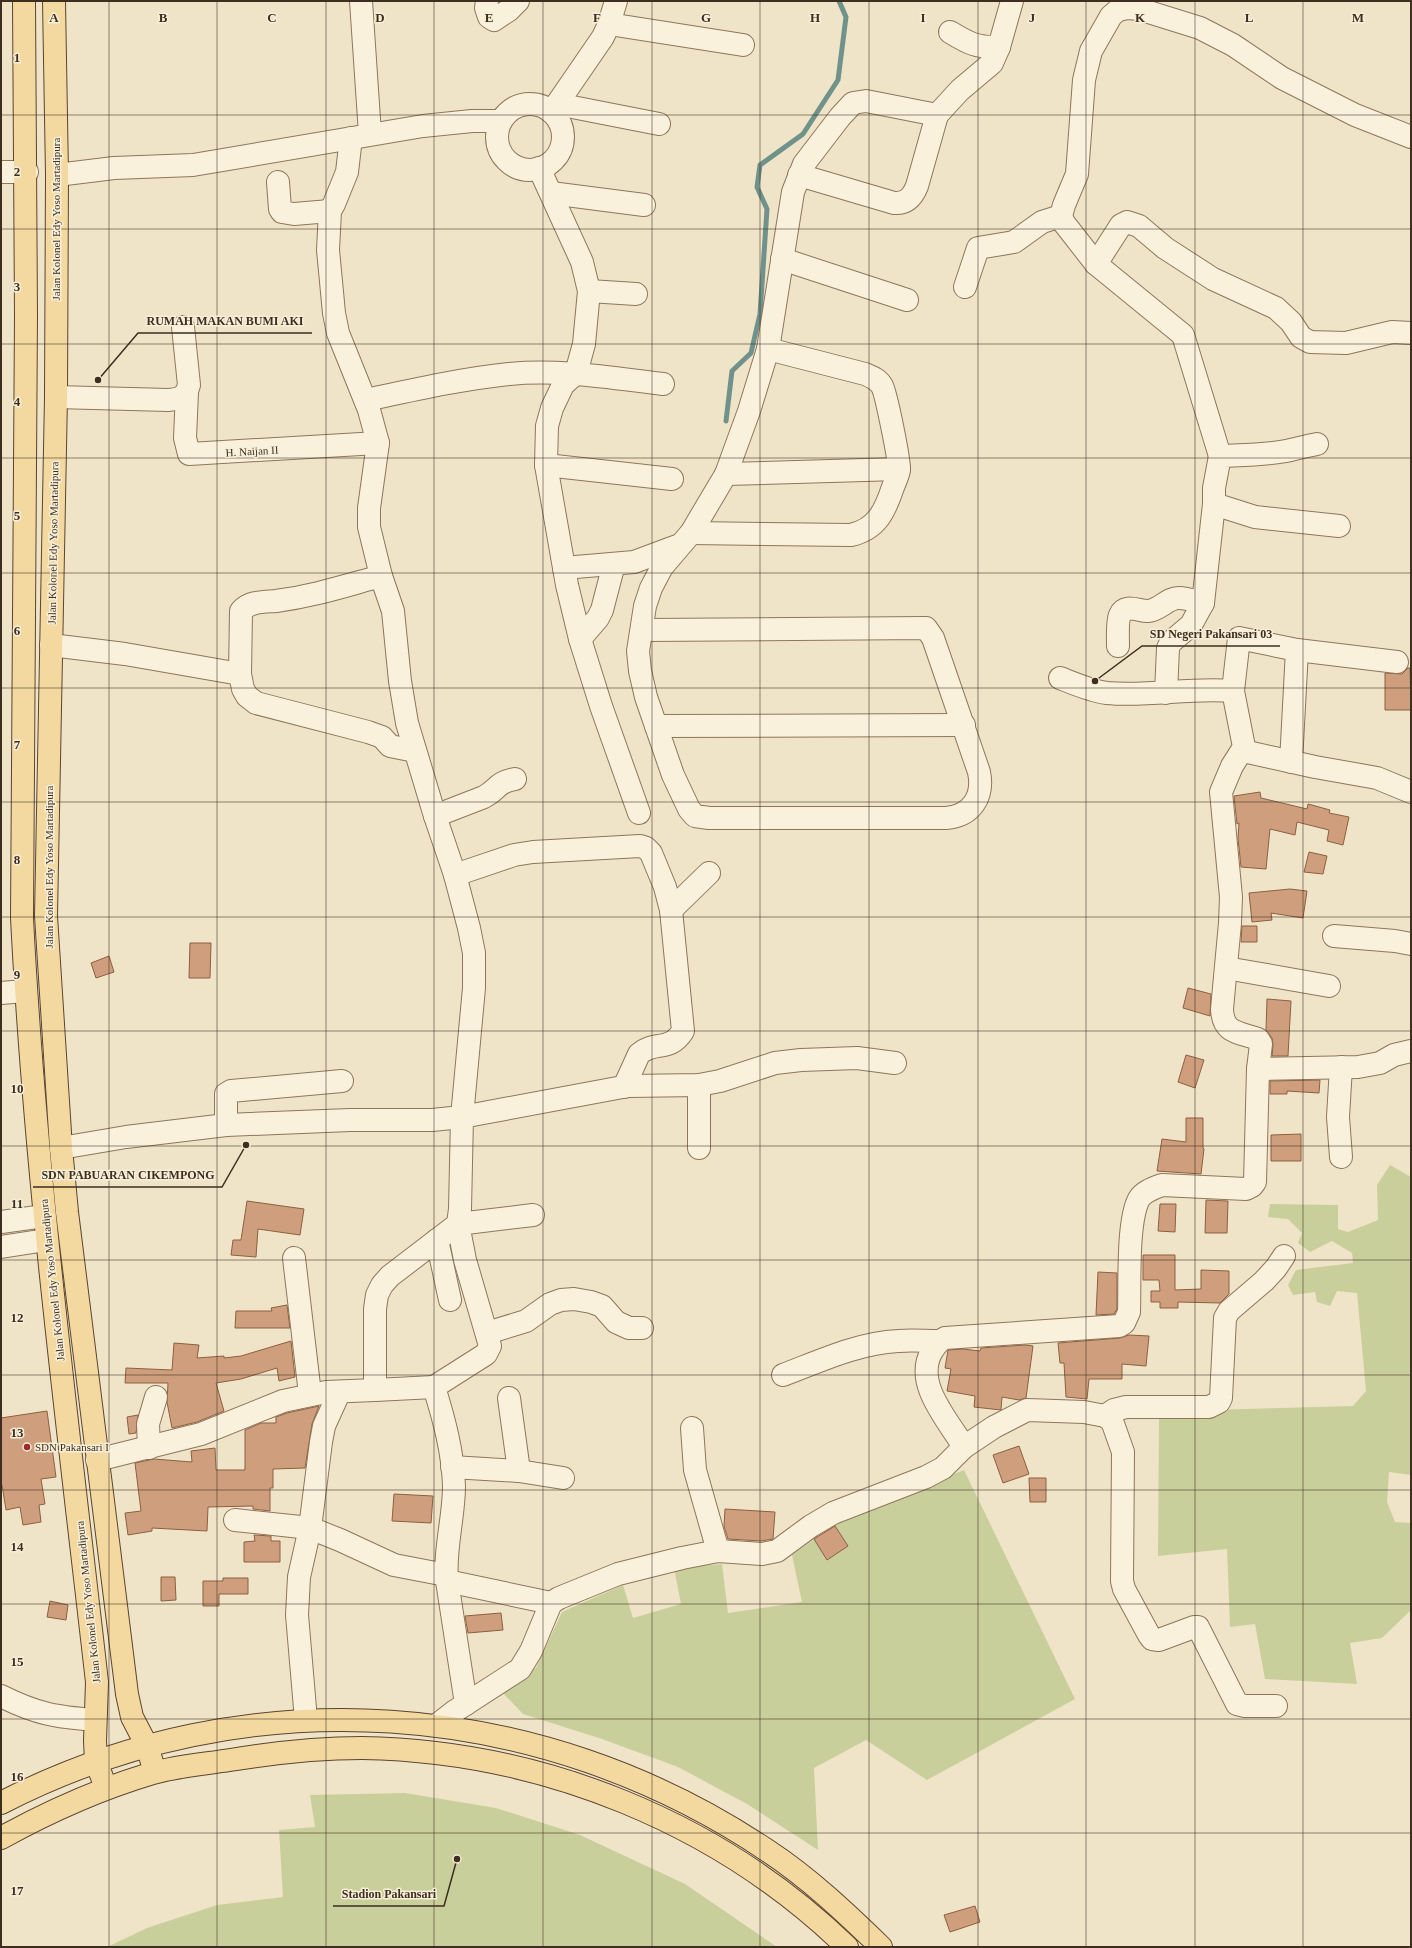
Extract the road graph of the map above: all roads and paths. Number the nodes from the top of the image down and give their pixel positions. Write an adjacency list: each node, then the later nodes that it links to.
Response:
1 (24, 1): 20 (main road, Jalan Kolonel Edy Yoso Martadipura)
2 (54, 1): 21 (main road, Jalan Kolonel Edy Yoso Martadipura)
3 (361, 1): 16 (street)
4 (487, 1): 5 (street)
5 (518, 1)
6 (616, 1): 8 (street)
7 (1012, 1): 11 (street)
8 (609, 24): 10 (street); 12 (street)
9 (950, 32): 11 (street)
10 (743, 45)
11 (999, 47): 13 (street)
12 (553, 107): 14 (street); 15 (street); 18 (street)
13 (937, 114): 22 (street); 22 (street)
14 (501, 121): 16 (street); 18 (street)
15 (659, 124)
16 (360, 136): 21 (street); 26 (street)
17 (1411, 138): 27 (street)
18 (539, 168): 24 (street)
19 (1, 172): 20 (street)
20 (27, 172): 34 (main road, Jalan Kolonel Edy Yoso Martadipura)
21 (57, 175): 35 (main road, Jalan Kolonel Edy Yoso Martadipura)
22 (799, 175): 28 (street)
23 (278, 182): 26 (street)
24 (551, 193): 25 (street); 31 (street)
25 (644, 205)
26 (330, 211): 43 (street)
27 (1061, 216): 29 (street); 30 (street)
28 (782, 259): 33 (street); 38 (street)
29 (1096, 264): 37 (street); 46 (street)
30 (964, 287)
31 (589, 291): 32 (street); 39 (street)
32 (636, 294)
33 (907, 300)
34 (26, 316): 35 (main road); 84 (main road, Jalan Kolonel Edy Yoso Martadipura)
35 (56, 316): 42 (main road, Jalan Kolonel Edy Yoso Martadipura)
36 (183, 327): 41 (street)
37 (1411, 333)
38 (768, 349): 48 (street); 49 (street)
39 (576, 373): 40 (street); 43 (street); 47 (street)
40 (663, 384)
41 (187, 392): 42 (street); 44 (street, H. Naijan II)
42 (56, 397): 60 (main road, Jalan Kolonel Edy Yoso Martadipura)
43 (366, 400): 44 (street)
44 (378, 443): 56 (street)
45 (1316, 444): 46 (street)
46 (1220, 456): 51 (street)
47 (546, 465): 50 (street); 55 (street)
48 (899, 469): 49 (street); 53 (street)
49 (726, 474): 53 (street)
50 (672, 479)
51 (1214, 504): 52 (street); 57 (street)
52 (1339, 526)
53 (687, 539): 54 (street); 58 (street)
54 (624, 563): 55 (street); 59 (street)
55 (564, 568): 59 (street)
56 (381, 576): 64 (street); 70 (street)
57 (1203, 603): 61 (street); 67 (street)
58 (642, 630): 68 (street); 69 (street)
59 (580, 639): 75 (street)
60 (51, 645): 64 (street); 95 (main road, Jalan Kolonel Edy Yoso Martadipura)
61 (1118, 646)
62 (1297, 650): 63 (street); 66 (street); 72 (street)
63 (1397, 662)
64 (240, 674): 70 (street)
65 (1060, 678): 67 (street)
66 (1233, 691): 67 (street); 71 (street)
67 (1166, 693)
68 (964, 725): 69 (street); 69 (street)
69 (656, 726)
70 (416, 751): 76 (street)
71 (1243, 751): 72 (street); 82 (street)
72 (1291, 762): 74 (street)
73 (514, 779): 76 (street)
74 (1411, 792)
75 (639, 813)
76 (435, 816): 78 (street)
77 (709, 873): 79 (street)
78 (455, 875): 79 (street); 93 (street)
79 (671, 910): 92 (street)
80 (1334, 936): 81 (street)
81 (1411, 944)
82 (1226, 968): 83 (street); 89 (street)
83 (1329, 986)
84 (25, 991): 85 (street); 100 (main road, Jalan Kolonel Edy Yoso Martadipura)
85 (1, 993)
86 (1411, 1051): 88 (street)
87 (896, 1063): 91 (street)
88 (1341, 1067): 89 (street); 97 (street)
89 (1258, 1069): 112 (street)
90 (342, 1081): 94 (street)
91 (699, 1085): 92 (street); 96 (street)
92 (624, 1087): 93 (street)
93 (462, 1117): 94 (street); 102 (street)
94 (226, 1124): 95 (street)
95 (61, 1148): 98 (main road, Jalan Kolonel Edy Yoso Martadipura)
96 (699, 1148)
97 (1341, 1157)
98 (67, 1212): 100 (main road); 103 (main road, Jalan Kolonel Edy Yoso Martadipura)
99 (533, 1215): 102 (street)
100 (44, 1216): 101 (street); 104 (main road, Jalan Kolonel Edy Yoso Martadipura)
101 (1, 1222)
102 (458, 1224): 105 (street); 111 (street)
103 (70, 1237): 104 (main road); 124 (main road, Jalan Kolonel Edy Yoso Martadipura)
104 (46, 1240): 106 (street); 136 (main road, Jalan Kolonel Edy Yoso Martadipura)
105 (437, 1240): 109 (street); 115 (street)
106 (1, 1247)
107 (1284, 1256): 120 (street)
108 (294, 1258): 117 (street)
109 (450, 1300)
110 (642, 1328): 111 (street)
111 (487, 1333): 114 (street)
112 (938, 1341): 113 (street); 123 (street)
113 (783, 1374)
114 (434, 1387): 115 (street); 125 (street)
115 (375, 1390): 116 (street)
116 (339, 1393): 117 (street); 129 (street)
117 (310, 1394): 122 (street)
118 (156, 1397): 122 (street)
119 (509, 1398): 126 (street)
120 (1105, 1416): 123 (street); 135 (street)
121 (692, 1428): 130 (street)
122 (149, 1448): 124 (street)
123 (962, 1449): 130 (street)
124 (97, 1460): 140 (main road, Jalan Kolonel Edy Yoso Martadipura)
125 (452, 1467): 126 (street); 131 (street)
126 (519, 1470): 127 (street)
127 (563, 1478)
128 (235, 1520): 129 (street)
129 (310, 1528): 131 (street); 137 (street)
130 (718, 1551): 132 (street)
131 (446, 1578): 132 (street); 134 (street)
132 (551, 1603): 134 (street)
133 (1, 1696): 136 (street)
134 (466, 1704): 138 (street)
135 (1276, 1706)
136 (95, 1720): 141 (main road, Jalan Kolonel Edy Yoso Martadipura)
137 (306, 1720): 138 (main road); 140 (main road)
138 (437, 1725): 139 (main road)
139 (508, 1737): 142 (main road); 148 (main road)
140 (147, 1746): 141 (main road); 143 (main road, Jalan Kolonel Edy Yoso Martadipura)
141 (96, 1761): 144 (main road, Jalan Kolonel Edy Yoso Martadipura); 145 (main road)
142 (500, 1763): 143 (main road); 147 (main road)
143 (156, 1772): 144 (main road)
144 (106, 1788): 146 (main road)
145 (1, 1804)
146 (1, 1838)
147 (847, 1947)
148 (881, 1947)

